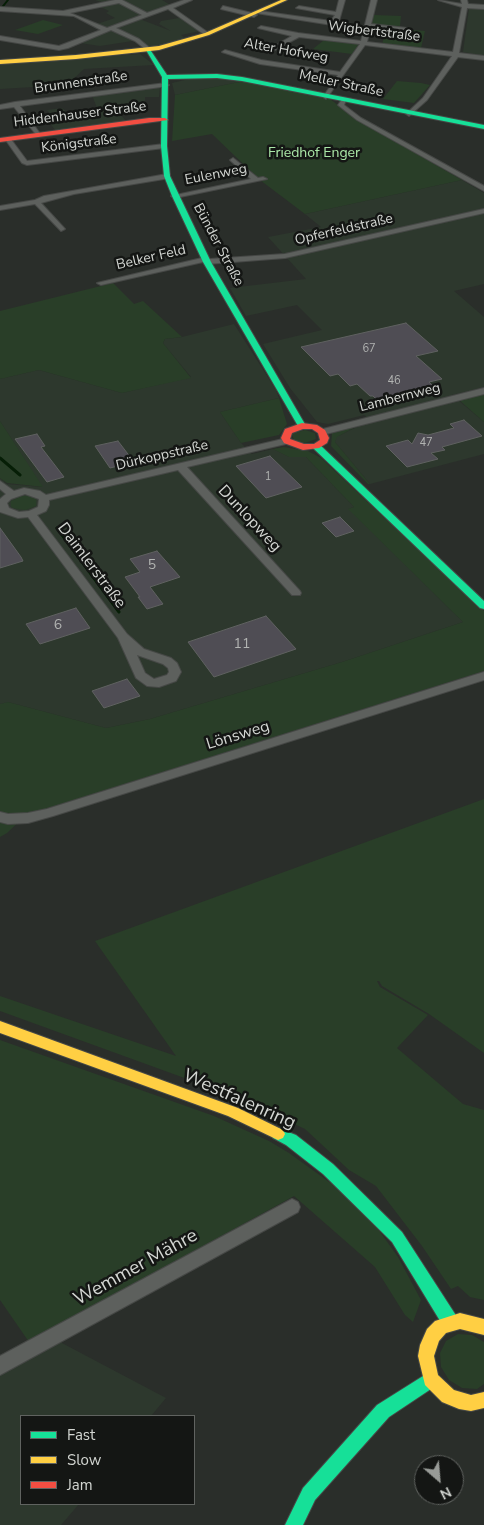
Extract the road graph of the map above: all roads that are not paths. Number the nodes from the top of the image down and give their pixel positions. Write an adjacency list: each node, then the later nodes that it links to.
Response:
1 (119, 0): 13 (street); 16 (street)
2 (189, 0): 9 (street)
3 (285, 0): 14 (street)
4 (342, 0): 15 (street)
5 (374, 0): 19 (street)
6 (441, 0): 7 (street)
7 (464, 3): 8 (street); 31 (street)
8 (484, 7)
9 (170, 8): 16 (street); 24 (street)
10 (223, 8): 14 (street)
11 (299, 8): 15 (street)
12 (0, 9): 13 (street)
13 (63, 12): 22 (street)
14 (256, 14): 17 (street); 24 (street)
15 (338, 14): 17 (street)
16 (148, 15): 22 (street)
17 (291, 17): 18 (street)
18 (291, 25)
19 (368, 26): 21 (street); 27 (street)
20 (261, 28): 25 (street, Wigbertstraße)
21 (404, 28)
22 (110, 29): 26 (street); 28 (street)
23 (9, 32): 26 (street)
24 (207, 34): 28 (street)
25 (298, 35): 27 (street, Wigbertstraße); 29 (street)
26 (0, 37)
27 (363, 44): 31 (street, Wigbertstraße); 34 (street)
28 (145, 50): 33 (street); 35 (street)
29 (269, 51)
30 (225, 52): 34 (street, Alter Hofweg)
31 (456, 55): 32 (street, Wigbertstraße); 40 (street)
32 (484, 58)
33 (0, 62)
34 (342, 74): 36 (street)
35 (166, 81): 36 (street, Meller Straße); 38 (street, Brunnenstraße); 41 (street, Bünder Straße)
36 (326, 97): 37 (street, Meller Straße)
37 (343, 100): 40 (street, Meller Straße); 48 (street)
38 (15, 104): 39 (street, Brunnenstraße); 43 (street)
39 (1, 106)
40 (409, 114): 42 (street, Meller Straße)
41 (165, 120): 43 (street, Hiddenhauser Straße); 45 (street, Bünder Straße)
42 (484, 127)
43 (38, 135): 44 (street, Hiddenhauser Straße)
44 (4, 140): 45 (street, Königstraße)
45 (164, 146): 47 (street, Bünder Straße)
46 (233, 160): 49 (street, Eulenweg)
47 (167, 176): 49 (street, Bünder Straße); 50 (street)
48 (484, 189)
49 (174, 196): 54 (street, Bünder Straße)
50 (37, 202): 51 (street); 53 (street)
51 (0, 208)
52 (484, 211): 54 (street, Opferfeldstraße)
53 (61, 230)
54 (207, 261): 55 (street, Belker Feld); 57 (street, Bünder Straße)
55 (101, 283)
56 (484, 391): 58 (street, Lambernweg)
57 (302, 426): 58 (street); 59 (street)
58 (322, 432): 60 (street)
59 (287, 441): 60 (street); 61 (street, Dürkoppstraße)
60 (316, 446): 68 (street)
61 (179, 466): 64 (street, Dürkoppstraße); 67 (street, Dunlopweg)
62 (0, 484): 63 (street)
63 (12, 494): 64 (street); 65 (street)
64 (44, 498): 66 (street)
65 (2, 510): 66 (street)
66 (31, 514): 69 (street, Daimlerstraße)
67 (296, 593)
68 (484, 606)
69 (124, 637): 69 (street, Daimlerstraße)
70 (484, 676): 71 (street, Lönsweg)
71 (0, 817)
72 (0, 1027): 74 (street, Westfalenring)
73 (292, 1207): 76 (street, Wemmer Mähre)
74 (451, 1323): 75 (street); 77 (street)
75 (484, 1327)
76 (0, 1366)
77 (431, 1378): 78 (street); 79 (street)
78 (484, 1402)
79 (294, 1525)

